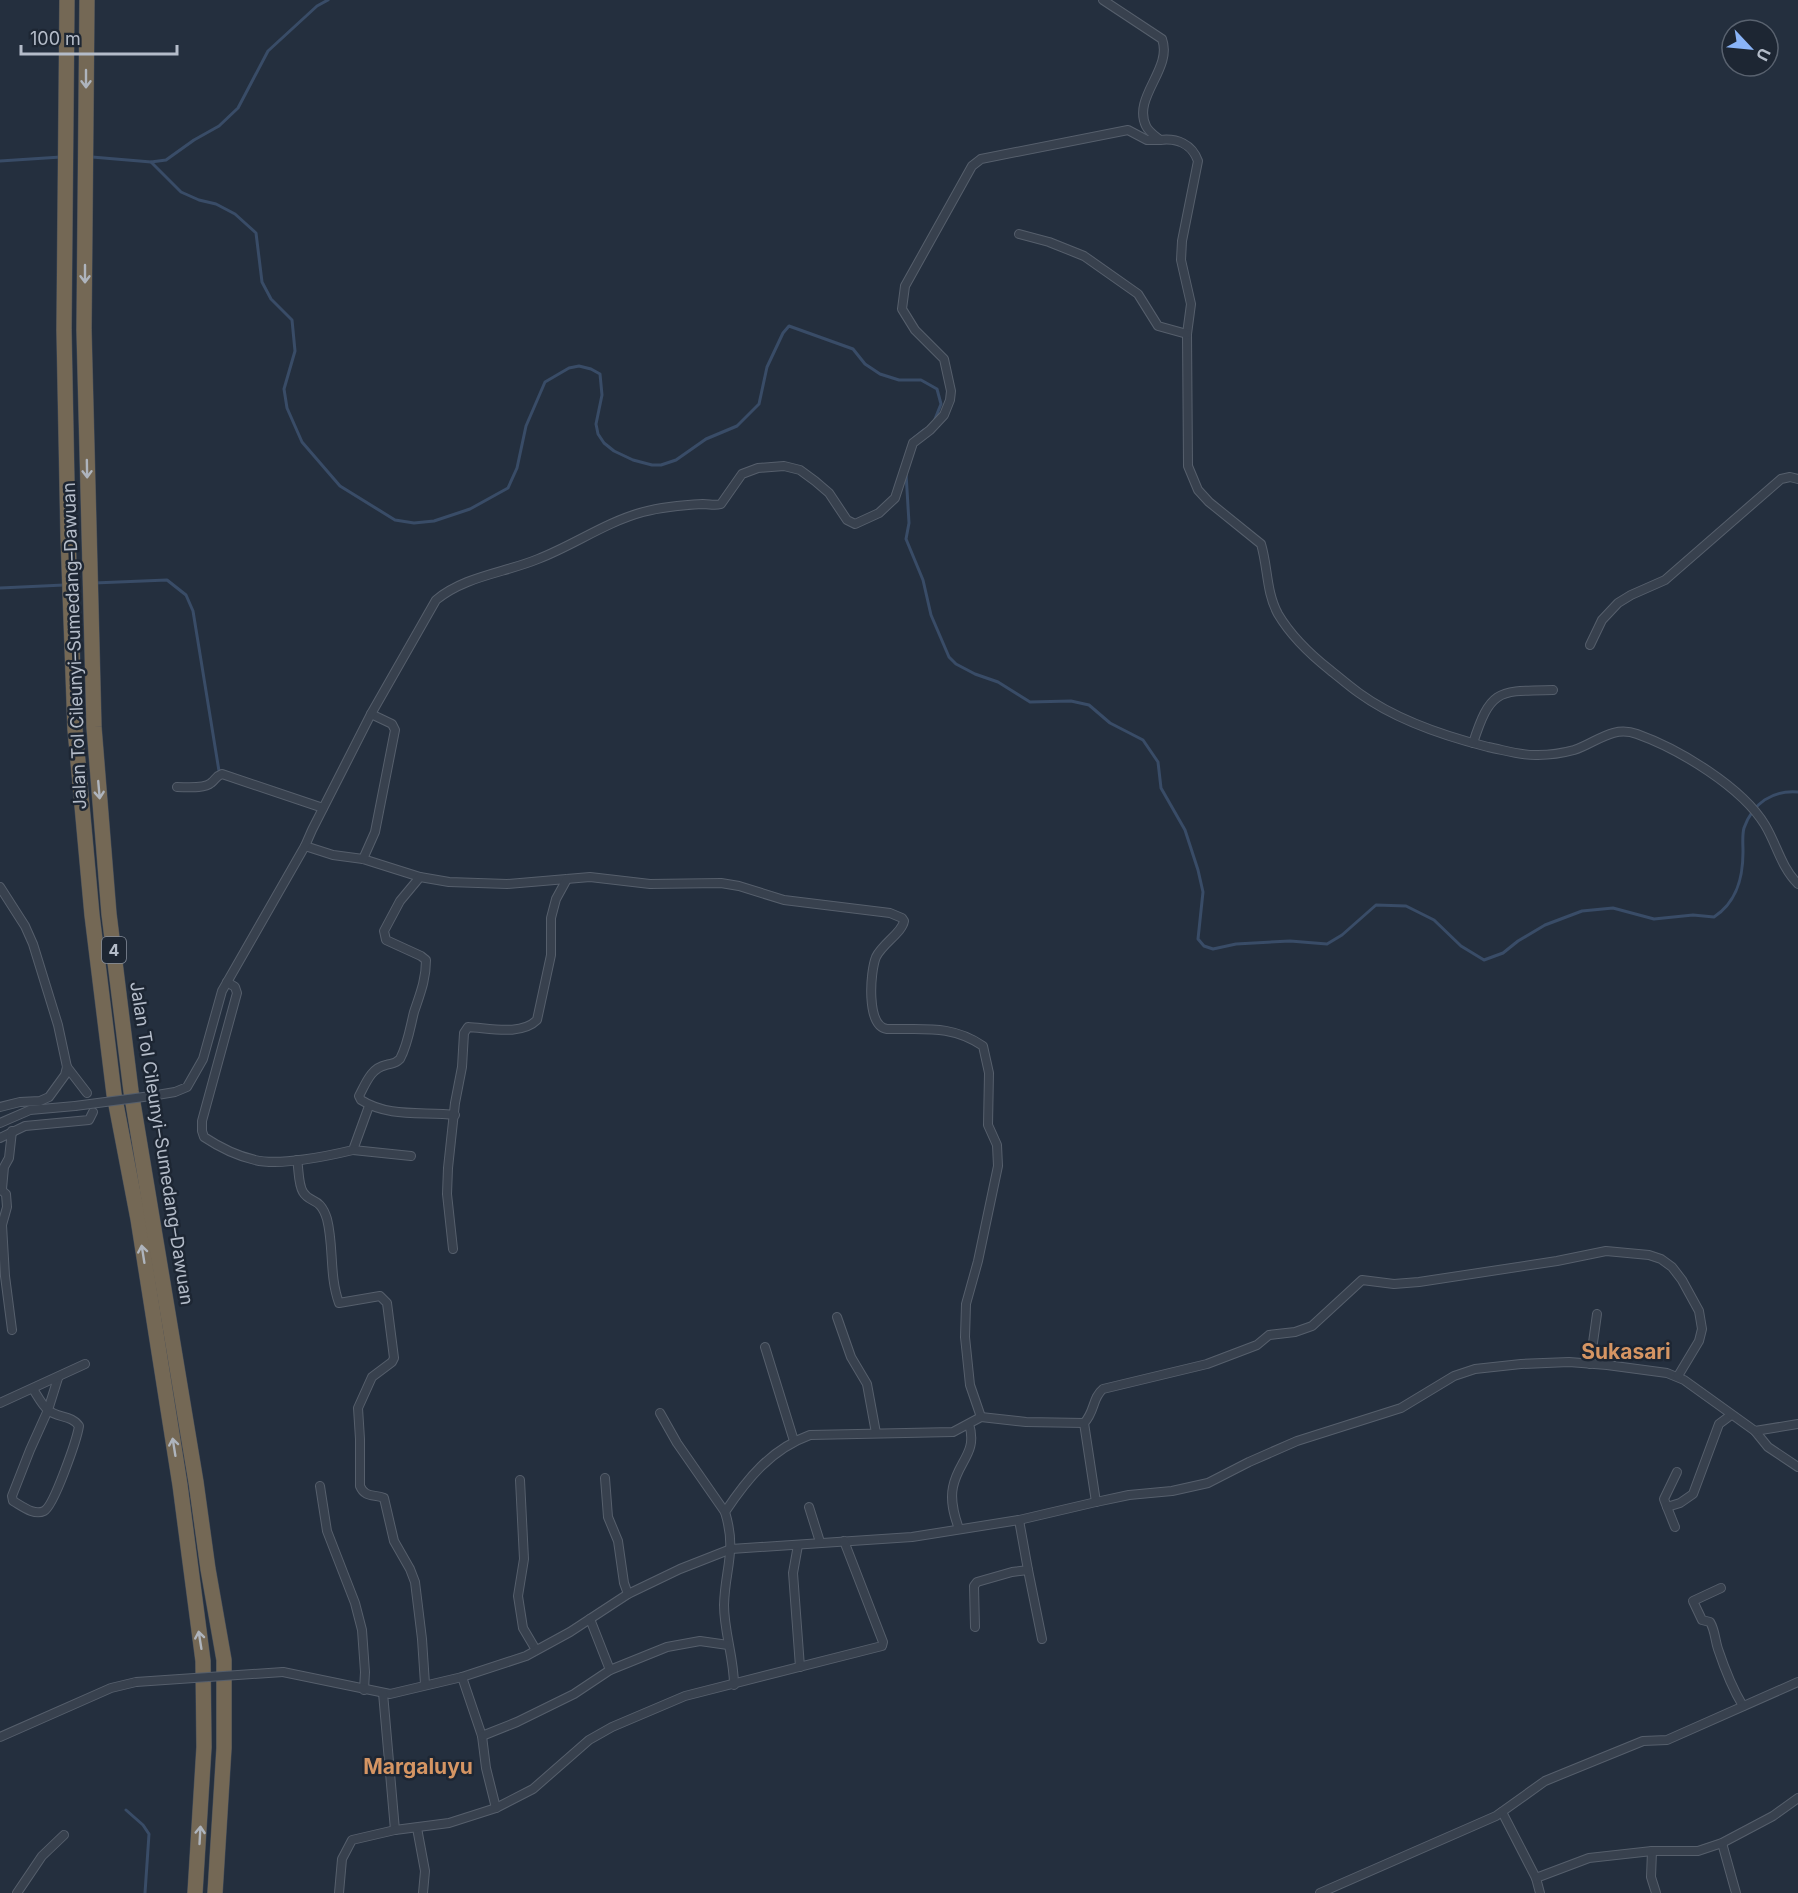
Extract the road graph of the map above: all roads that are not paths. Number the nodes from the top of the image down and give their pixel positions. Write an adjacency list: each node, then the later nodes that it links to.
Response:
1 (67, 0): 102 (highway, Jalan Tol Cileunyi–Sumedang–Dawuan / 4, one-way to 1)
2 (87, 0): 103 (highway, Jalan Tol Cileunyi–Sumedang–Dawuan / 4, one-way to 103)
3 (1103, 0): 4 (street)
4 (1160, 140): 6 (street); 10 (street)
5 (1019, 234): 6 (street)
6 (1187, 334): 11 (street)
7 (1798, 479): 8 (street)
8 (1590, 645)
9 (1553, 690): 11 (street)
10 (371, 714): 13 (street); 15 (street)
11 (1473, 743): 18 (street)
12 (177, 788): 13 (street)
13 (323, 808): 14 (street)
14 (305, 846): 15 (street); 20 (street)
15 (363, 859): 16 (street)
16 (420, 877): 17 (street); 25 (street)
17 (567, 879): 28 (street); 50 (street)
18 (1798, 884)
19 (0, 886): 23 (street)
20 (227, 982): 21 (street); 22 (street)
21 (210, 1037): 22 (street); 29 (street, bridge)
22 (223, 1040): 34 (street)
23 (67, 1067): 24 (street); 26 (street)
24 (87, 1093)
25 (369, 1106): 28 (street); 32 (street)
26 (0, 1107)
27 (93, 1112): 30 (street)
28 (455, 1115): 36 (street)
29 (0, 1123)
30 (12, 1131): 31 (street); 35 (street)
31 (0, 1138)
32 (352, 1150): 33 (street); 34 (street)
33 (411, 1156)
34 (297, 1160): 85 (street)
35 (1, 1189): 39 (street)
36 (453, 1249)
37 (1597, 1314): 41 (street)
38 (837, 1317): 55 (street)
39 (12, 1330)
40 (765, 1347): 56 (street)
41 (1590, 1364): 43 (street); 62 (street)
42 (85, 1365): 44 (street)
43 (1678, 1376): 49 (street); 51 (street)
44 (58, 1378): 45 (street); 47 (street)
45 (33, 1389): 46 (street); 47 (street)
46 (1, 1404)
47 (48, 1410): 47 (street)
48 (660, 1413): 65 (street)
49 (1731, 1415): 54 (street); 64 (street)
50 (981, 1417): 51 (street); 52 (street)
51 (1084, 1423): 62 (street)
52 (969, 1424): 55 (street); 68 (street)
53 (1798, 1424): 54 (street)
54 (1755, 1431): 57 (street)
55 (876, 1433): 56 (street)
56 (794, 1441): 65 (street)
57 (1798, 1467)
58 (1677, 1472): 64 (street)
59 (605, 1478): 75 (street)
60 (520, 1480): 80 (street)
61 (320, 1486): 87 (street)
62 (1096, 1502): 66 (street)
63 (809, 1507): 70 (street)
64 (1667, 1507): 67 (street)
65 (725, 1512): 72 (street)
66 (1019, 1520): 68 (street); 73 (street)
67 (1675, 1527)
68 (959, 1529): 69 (street)
69 (844, 1541): 70 (street); 81 (street)
70 (820, 1542): 71 (street)
71 (798, 1545): 72 (street); 81 (street)
72 (731, 1549): 75 (street); 79 (street)
73 (1028, 1570): 77 (street); 78 (street)
74 (1721, 1588): 89 (street)
75 (628, 1594): 76 (street)
76 (590, 1618): 80 (street); 82 (street)
77 (975, 1627)
78 (1042, 1639)
79 (728, 1645): 82 (street); 86 (street)
80 (536, 1650): 83 (street)
81 (800, 1667): 86 (street)
82 (610, 1670): 90 (street)
83 (462, 1677): 85 (street); 90 (street)
84 (1798, 1682): 89 (street)
85 (425, 1684): 88 (street)
86 (734, 1685): 93 (street)
87 (364, 1689): 88 (street); 91 (street, bridge)
88 (383, 1693): 96 (street)
89 (1743, 1706): 94 (street)
90 (482, 1736): 93 (street)
91 (0, 1737)
92 (1798, 1798): 98 (street)
93 (496, 1808): 95 (street)
94 (1502, 1812): 100 (street); 106 (street)
95 (417, 1828): 96 (street); 105 (street)
96 (395, 1830): 104 (street)
97 (64, 1835): 101 (street)
98 (1722, 1843): 99 (street); 109 (street)
99 (1652, 1851): 100 (street); 108 (street)
100 (1536, 1878): 107 (street)
101 (17, 1893)
102 (195, 1893)
103 (215, 1893)
104 (339, 1893)
105 (423, 1893)
106 (1320, 1893)
107 (1540, 1893)
108 (1656, 1893)
109 (1736, 1893)

